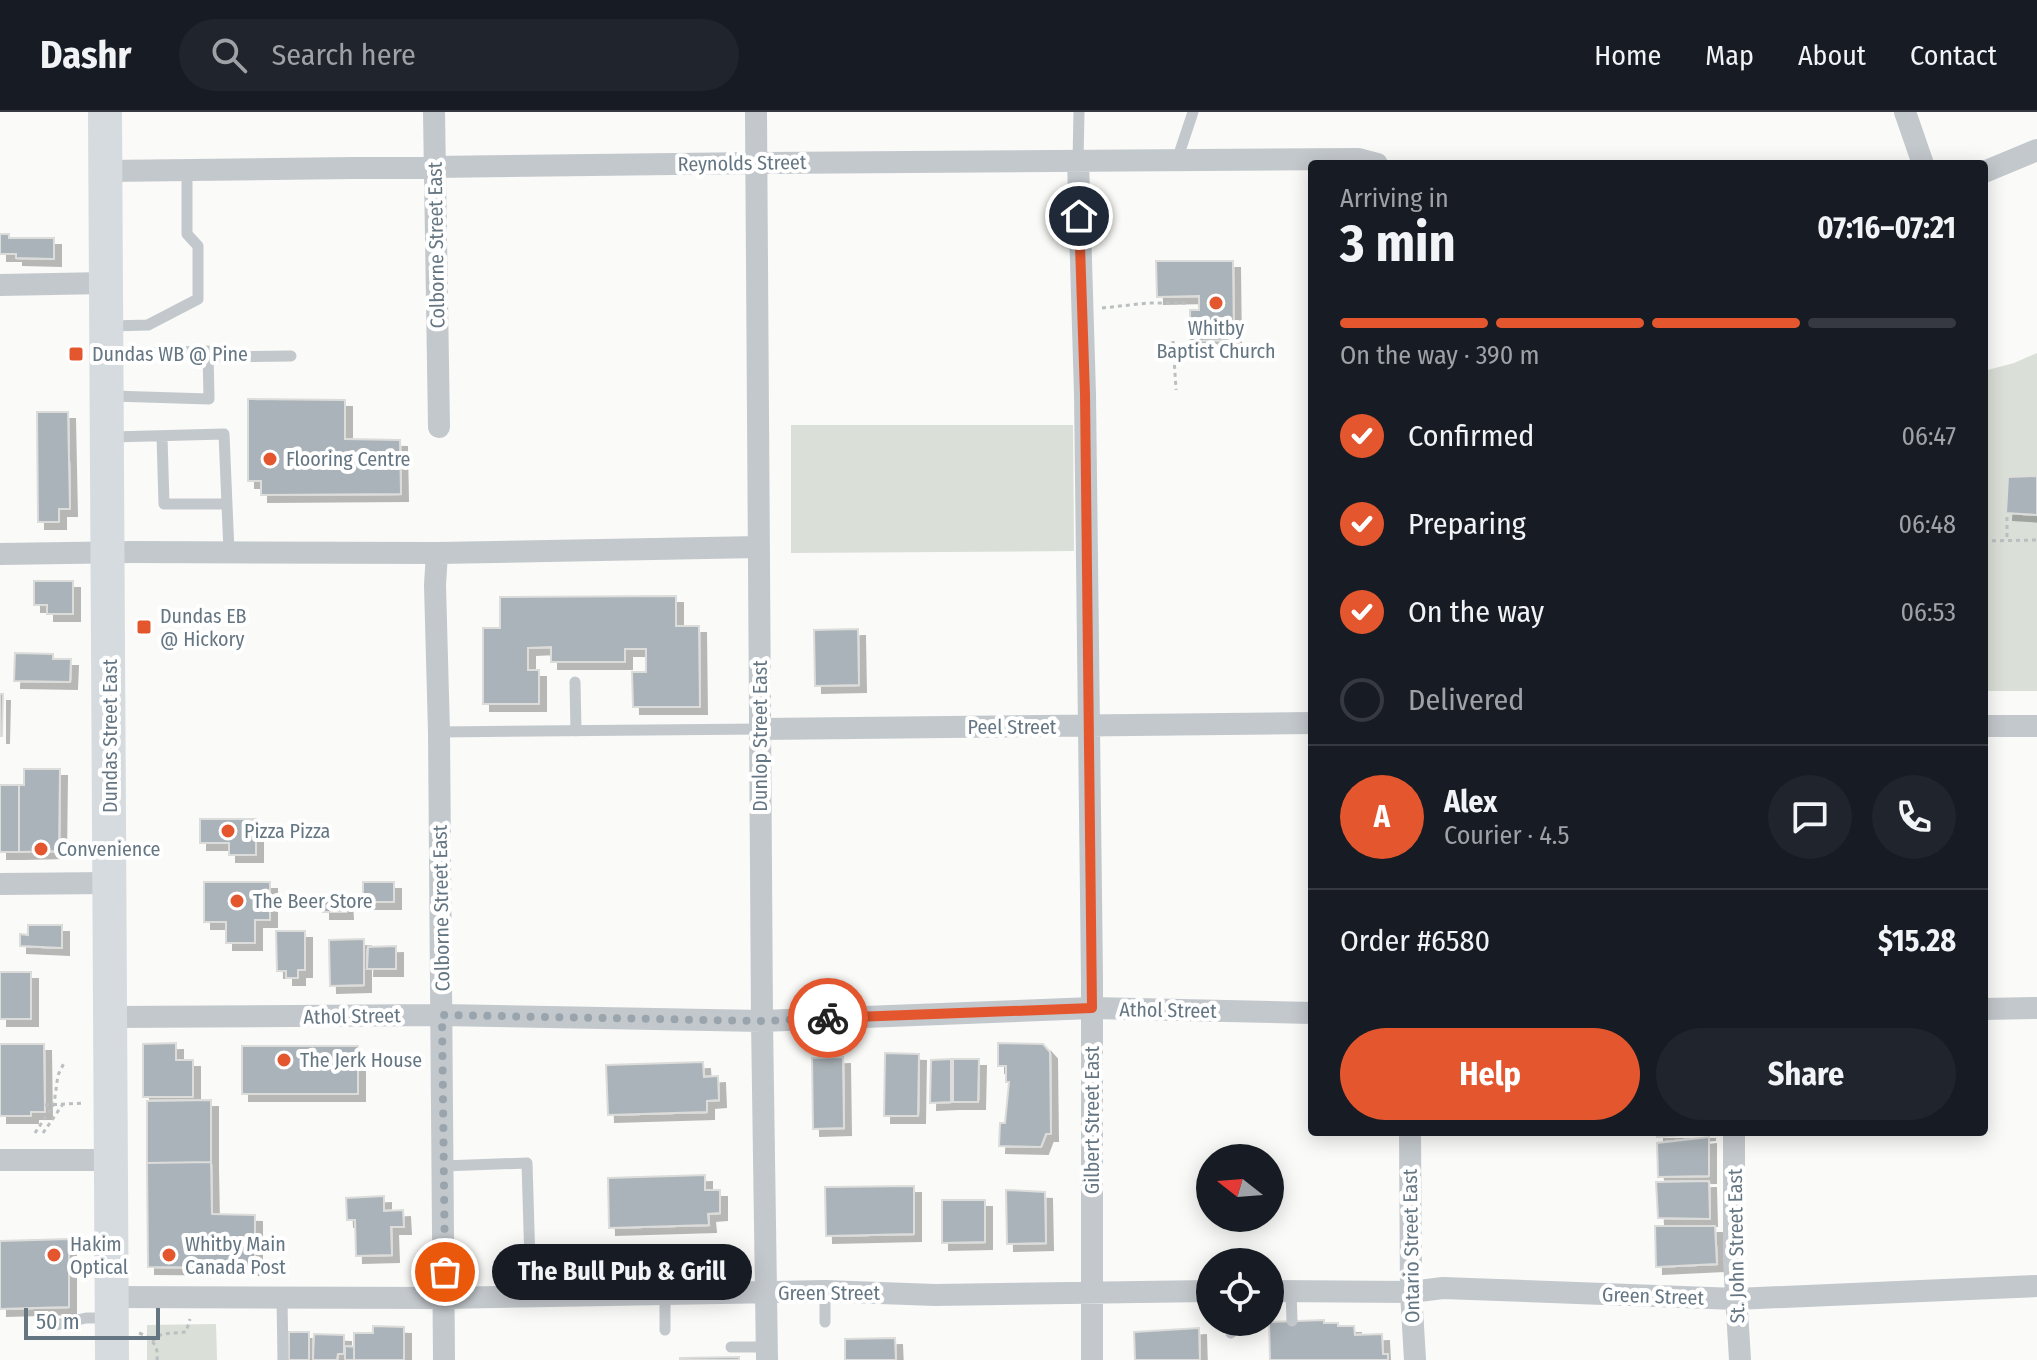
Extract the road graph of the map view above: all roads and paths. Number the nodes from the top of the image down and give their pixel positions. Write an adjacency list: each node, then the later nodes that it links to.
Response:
1 (105, 112): 16 (main road, Dundas Street East)
2 (434, 112): 13 (street, Colborne Street East)
3 (756, 112): 12 (street, Dunlop Street East)
4 (1079, 112): 11 (lane)
5 (1193, 112): 8 (lane)
6 (1905, 112): 10 (street)
7 (2037, 150): 15 (street)
8 (1177, 160): 9 (street, Reynolds Street); 11 (street, Reynolds Street)
9 (1362, 160)
10 (1922, 160)
11 (1078, 161): 12 (street, Reynolds Street); 20 (street, Gilbert Street East)
12 (757, 163): 13 (street, Reynolds Street); 35 (street, Dunlop Street East)
13 (435, 168): 14 (street, Reynolds Street); 27 (street, Colborne Street East)
14 (187, 170): 16 (street, Reynolds Street); 21 (lane)
15 (1988, 170)
16 (106, 171): 17 (main road, Dundas Street East)
17 (106, 283): 18 (street); 21 (main road, Dundas Street East)
18 (0, 285)
19 (1188, 303): 20 (path)
20 (1082, 311): 44 (street, Gilbert Street East)
21 (106, 340): 24 (lane); 26 (main road, Dundas Street East)
22 (1173, 341): 25 (path)
23 (291, 356): 24 (lane)
24 (208, 357): 26 (lane)
25 (1176, 390)
26 (106, 396): 29 (main road, Dundas Street East)
27 (439, 427)
28 (162, 436): 29 (lane); 30 (lane); 30 (lane)
29 (107, 438): 36 (main road, Dundas Street East)
30 (227, 504): 37 (lane)
31 (2007, 517): 34 (path)
32 (2037, 540): 34 (path)
33 (1988, 541): 34 (path)
34 (2007, 541)
35 (759, 547): 38 (street); 45 (street, Dunlop Street East)
36 (108, 552): 37 (street); 39 (street); 48 (main road, Dundas Street East)
37 (229, 552): 38 (street)
38 (437, 553): 47 (street, Colborne Street East)
39 (0, 554)
40 (575, 682): 46 (lane)
41 (1308, 723): 44 (street, Peel Street)
42 (1988, 726): 43 (street)
43 (2037, 726)
44 (1088, 727): 45 (street, Peel Street); 50 (street, Gilbert Street East)
45 (760, 729): 46 (lane); 56 (street, Dunlop Street East)
46 (576, 731): 47 (lane)
47 (439, 732): 54 (street, Colborne Street East)
48 (110, 883): 49 (street); 55 (main road, Dundas Street East)
49 (0, 884)
50 (1092, 1008): 53 (street, Athol Street); 56 (street, Athol Street); 74 (street, Gilbert Street East)
51 (2037, 1008): 52 (street)
52 (1988, 1009)
53 (1308, 1013)
54 (442, 1015): 55 (street, Athol Street); 56 (street, Athol Street); 68 (street, Colborne Street East)
55 (112, 1017): 67 (main road, Dundas Street East)
56 (762, 1021): 75 (street, Dunlop Street East)
57 (64, 1063): 59 (path)
58 (85, 1103): 60 (path)
59 (54, 1104): 60 (path); 61 (path); 62 (path)
60 (63, 1104): 63 (path)
61 (45, 1105)
62 (35, 1133)
63 (43, 1133)
64 (1410, 1136): 73 (street, Ontario Street East)
65 (1734, 1136): 81 (street, St. John Street East)
66 (0, 1160): 67 (street)
67 (112, 1160): 82 (main road, Dundas Street East)
68 (443, 1166): 77 (lane); 79 (street, Colborne Street East)
69 (2037, 1286): 81 (street, Green Street)
70 (825, 1291): 74 (street, Green Street); 75 (street, Green Street); 85 (lane)
71 (1196, 1291): 74 (street, Green Street)
72 (1284, 1291): 73 (street, Green Street)
73 (1411, 1292): 81 (street, Green Street); 96 (street, Ontario Street East)
74 (1091, 1293): 95 (street, Gilbert Street East)
75 (765, 1294): 76 (street, Green Street); 90 (street, Dunlop Street East)
76 (665, 1295): 77 (street, Green Street); 87 (lane)
77 (531, 1297): 79 (street, Green Street)
78 (282, 1298): 79 (street, Green Street); 82 (street, Green Street); 93 (lane)
79 (445, 1298): 94 (street, Colborne Street East)
80 (1284, 1299): 84 (lane)
81 (1736, 1299): 97 (street, St. John Street East)
82 (121, 1316): 86 (lane); 88 (path); 91 (main road, Dundas Street East)
83 (190, 1319): 88 (path)
84 (1292, 1321)
85 (825, 1322)
86 (56, 1325)
87 (665, 1330)
88 (152, 1341): 92 (path)
89 (731, 1347): 90 (lane)
90 (767, 1354)
91 (112, 1360)
92 (157, 1360)
93 (283, 1360)
94 (444, 1360)
95 (1092, 1360)
96 (1415, 1360)
97 (1740, 1360)

